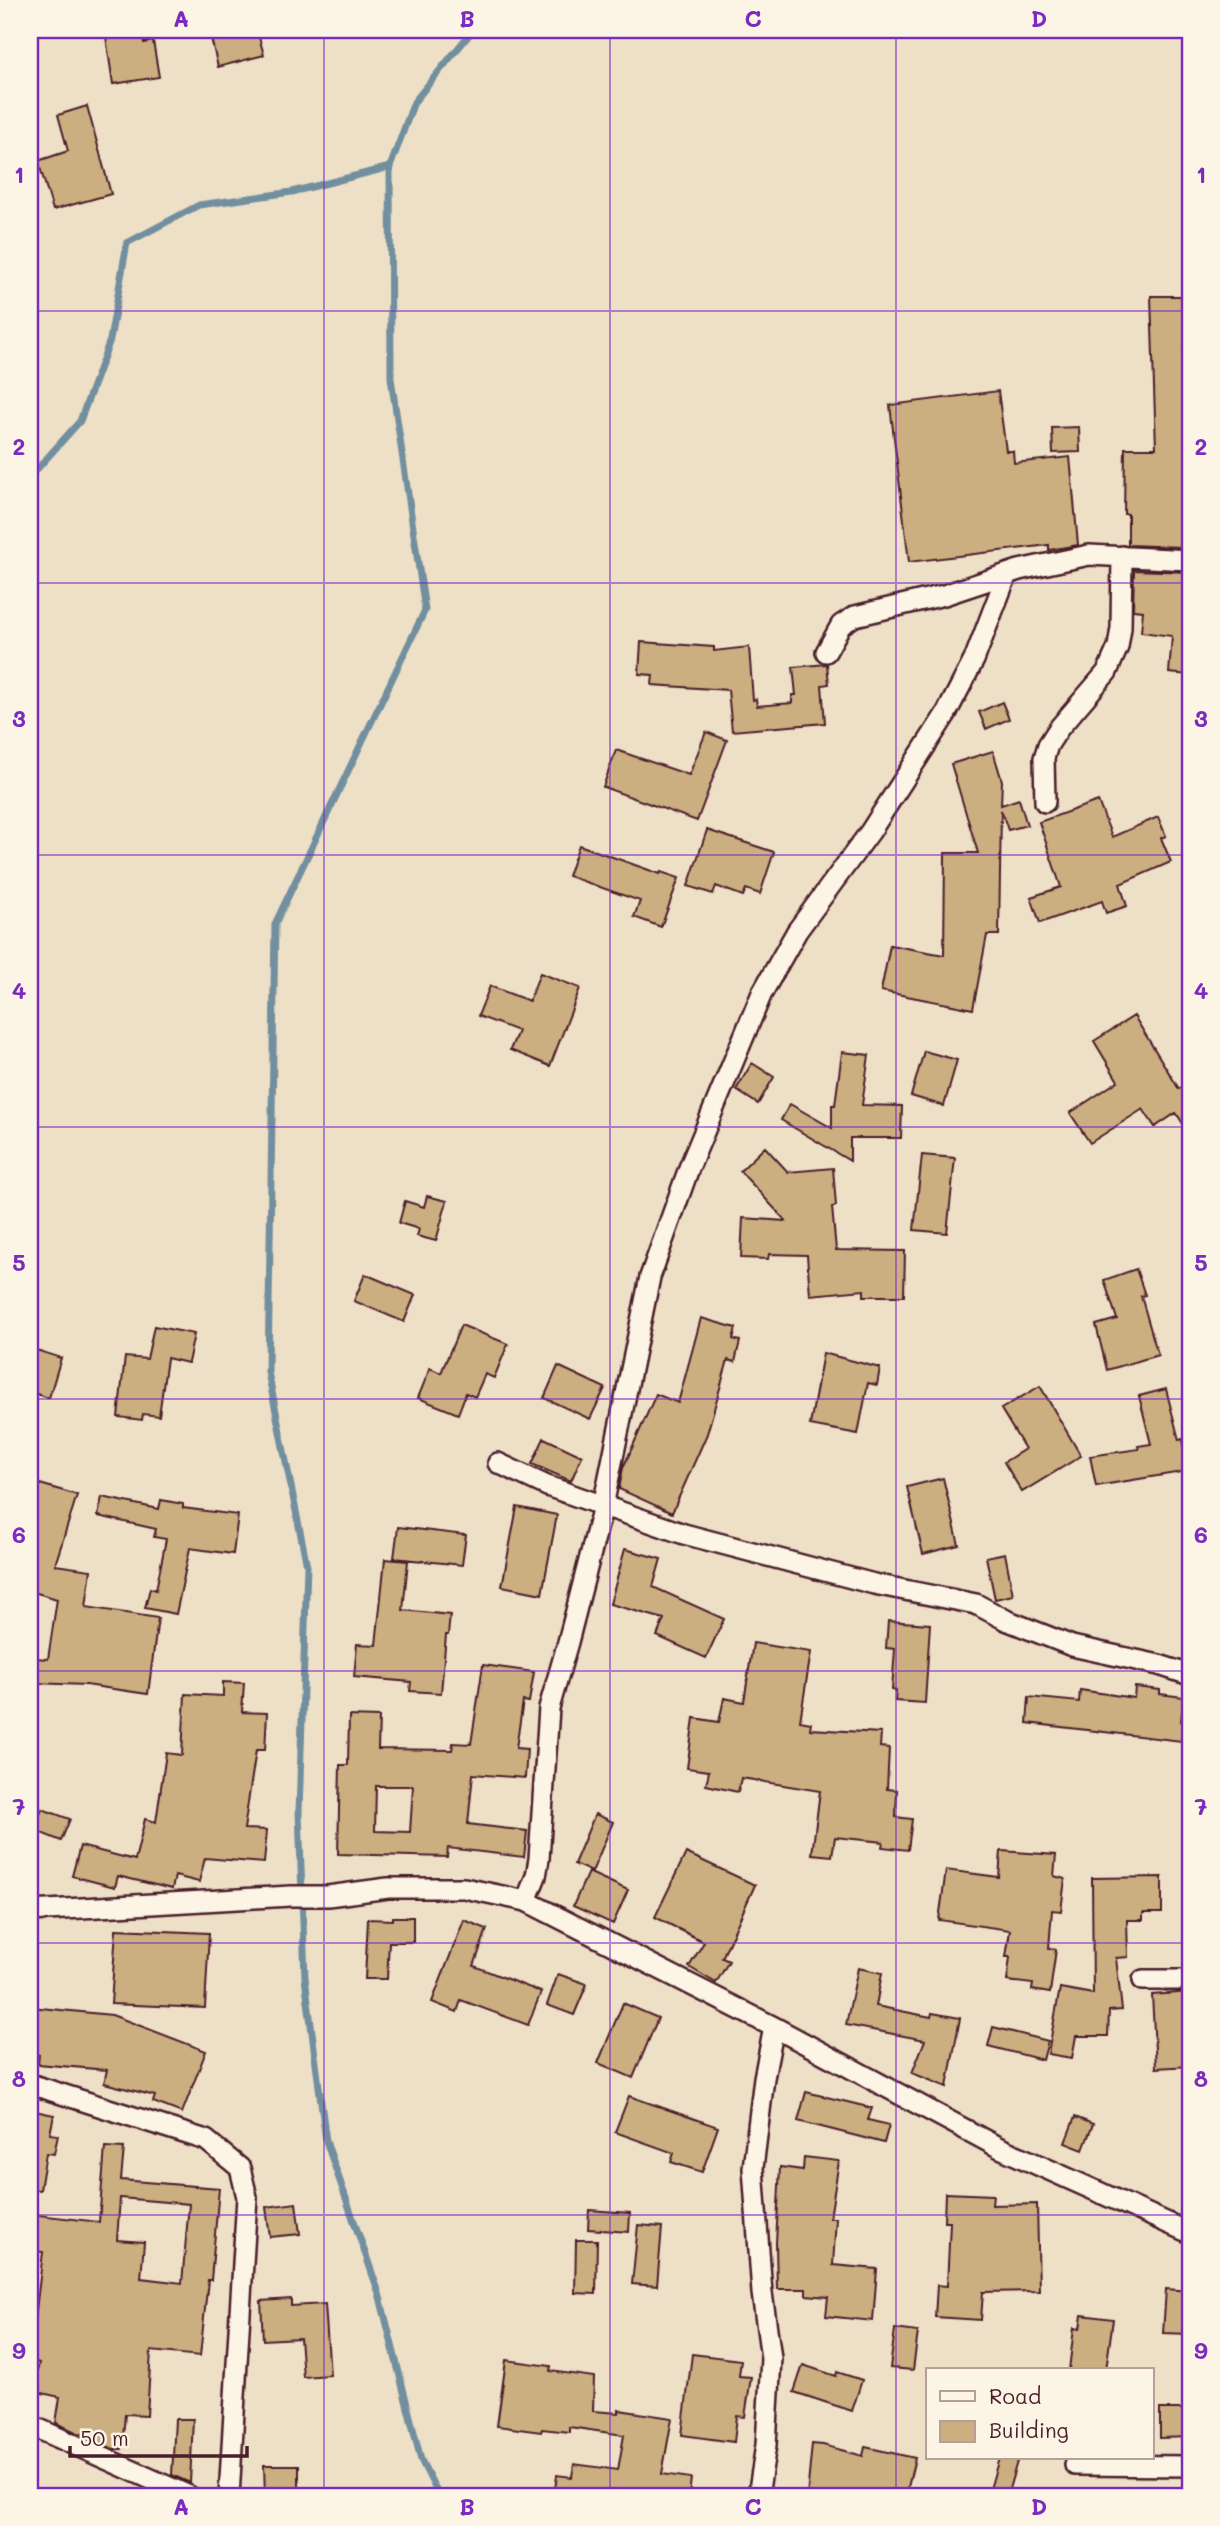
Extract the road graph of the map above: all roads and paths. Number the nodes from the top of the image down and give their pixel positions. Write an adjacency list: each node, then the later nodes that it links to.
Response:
1 (1122, 556): 2 (street); 3 (street); 5 (street)
2 (1190, 560)
3 (1007, 574): 4 (street); 7 (street)
4 (826, 652)
5 (1045, 802)
6 (498, 1463): 7 (street)
7 (603, 1506): 8 (street); 9 (street)
8 (1190, 1675)
9 (526, 1901): 10 (street); 13 (street)
10 (30, 1911)
11 (1143, 1980): 12 (street)
12 (1190, 1980)
13 (774, 2027): 15 (street); 21 (street)
14 (30, 2084): 20 (street)
15 (1190, 2233)
16 (30, 2425): 19 (street)
17 (1075, 2465): 18 (street)
18 (1190, 2466)
19 (189, 2496)
20 (229, 2496)
21 (758, 2496)

